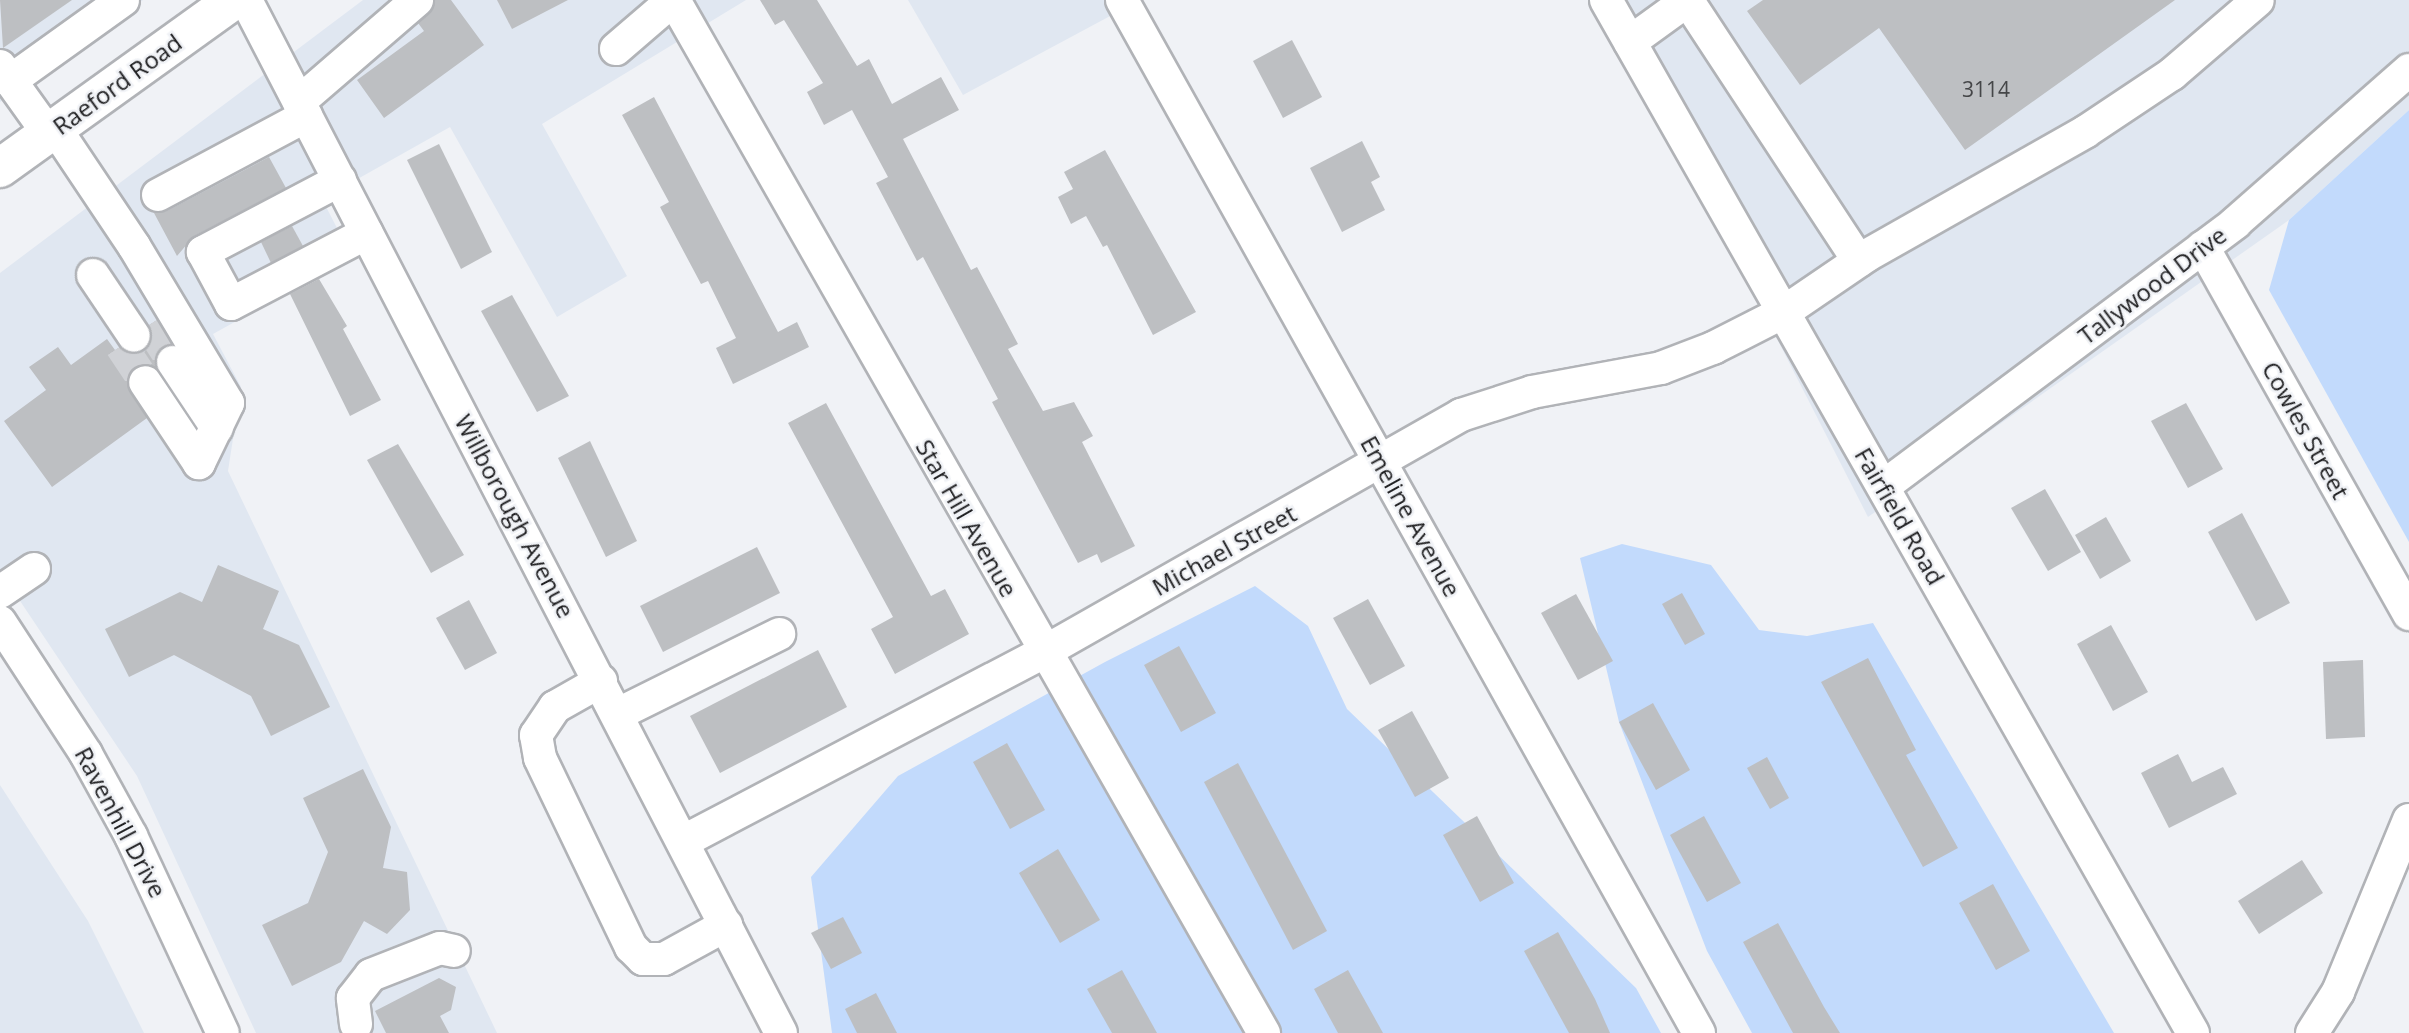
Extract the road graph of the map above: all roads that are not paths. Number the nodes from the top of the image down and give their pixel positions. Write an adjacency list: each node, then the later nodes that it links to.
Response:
1 (123, 0): 12 (street)
2 (417, 0): 13 (street)
3 (674, 0): 10 (street); 32 (street, Star Hill Avenue)
4 (1122, 0): 25 (street, Emeline Avenue)
5 (1606, 0): 9 (street, Fairfield Road)
6 (1688, 0): 9 (street); 20 (street)
7 (2258, 0): 20 (street, Michael Street)
8 (230, 2): 13 (street, Willborough Avenue); 14 (main road, Raeford Road)
9 (1630, 42): 22 (street, Fairfield Road)
10 (616, 49)
11 (2409, 70): 19 (street, Tallywood Drive)
12 (5, 74): 14 (street)
13 (302, 109): 16 (street, Willborough Avenue); 17 (street)
14 (51, 131): 15 (main road, Raeford Road); 24 (street)
15 (0, 167)
16 (340, 180): 18 (street, Willborough Avenue); 18 (street)
17 (158, 195)
18 (367, 233): 33 (street, Willborough Avenue)
19 (2203, 247): 26 (street, Tallywood Drive); 29 (street, Cowles Street)
20 (1858, 261): 22 (street, Michael Street)
21 (100, 270): 23 (street)
22 (1784, 312): 25 (street, Michael Street); 26 (street, Fairfield Road)
23 (131, 331)
24 (159, 372)
25 (1380, 462): 32 (street, Michael Street); 43 (street, Emeline Avenue)
26 (1884, 486): 44 (street, Fairfield Road)
27 (34, 569): 28 (street)
28 (0, 592)
29 (2409, 614)
30 (0, 622): 40 (street, Ravenhill Drive)
31 (779, 634): 34 (street)
32 (1044, 652): 36 (street, Michael Street); 42 (street, Star Hill Avenue)
33 (601, 681): 34 (street, Willborough Avenue); 37 (street)
34 (618, 714): 36 (street, Willborough Avenue)
35 (2409, 820): 45 (street)
36 (684, 841): 37 (street, Willborough Avenue)
37 (726, 925): 41 (street, Willborough Avenue)
38 (454, 951): 39 (street)
39 (356, 1024)
40 (223, 1033)
41 (780, 1033)
42 (1264, 1033)
43 (1699, 1033)
44 (2193, 1033)
45 (2312, 1033)

